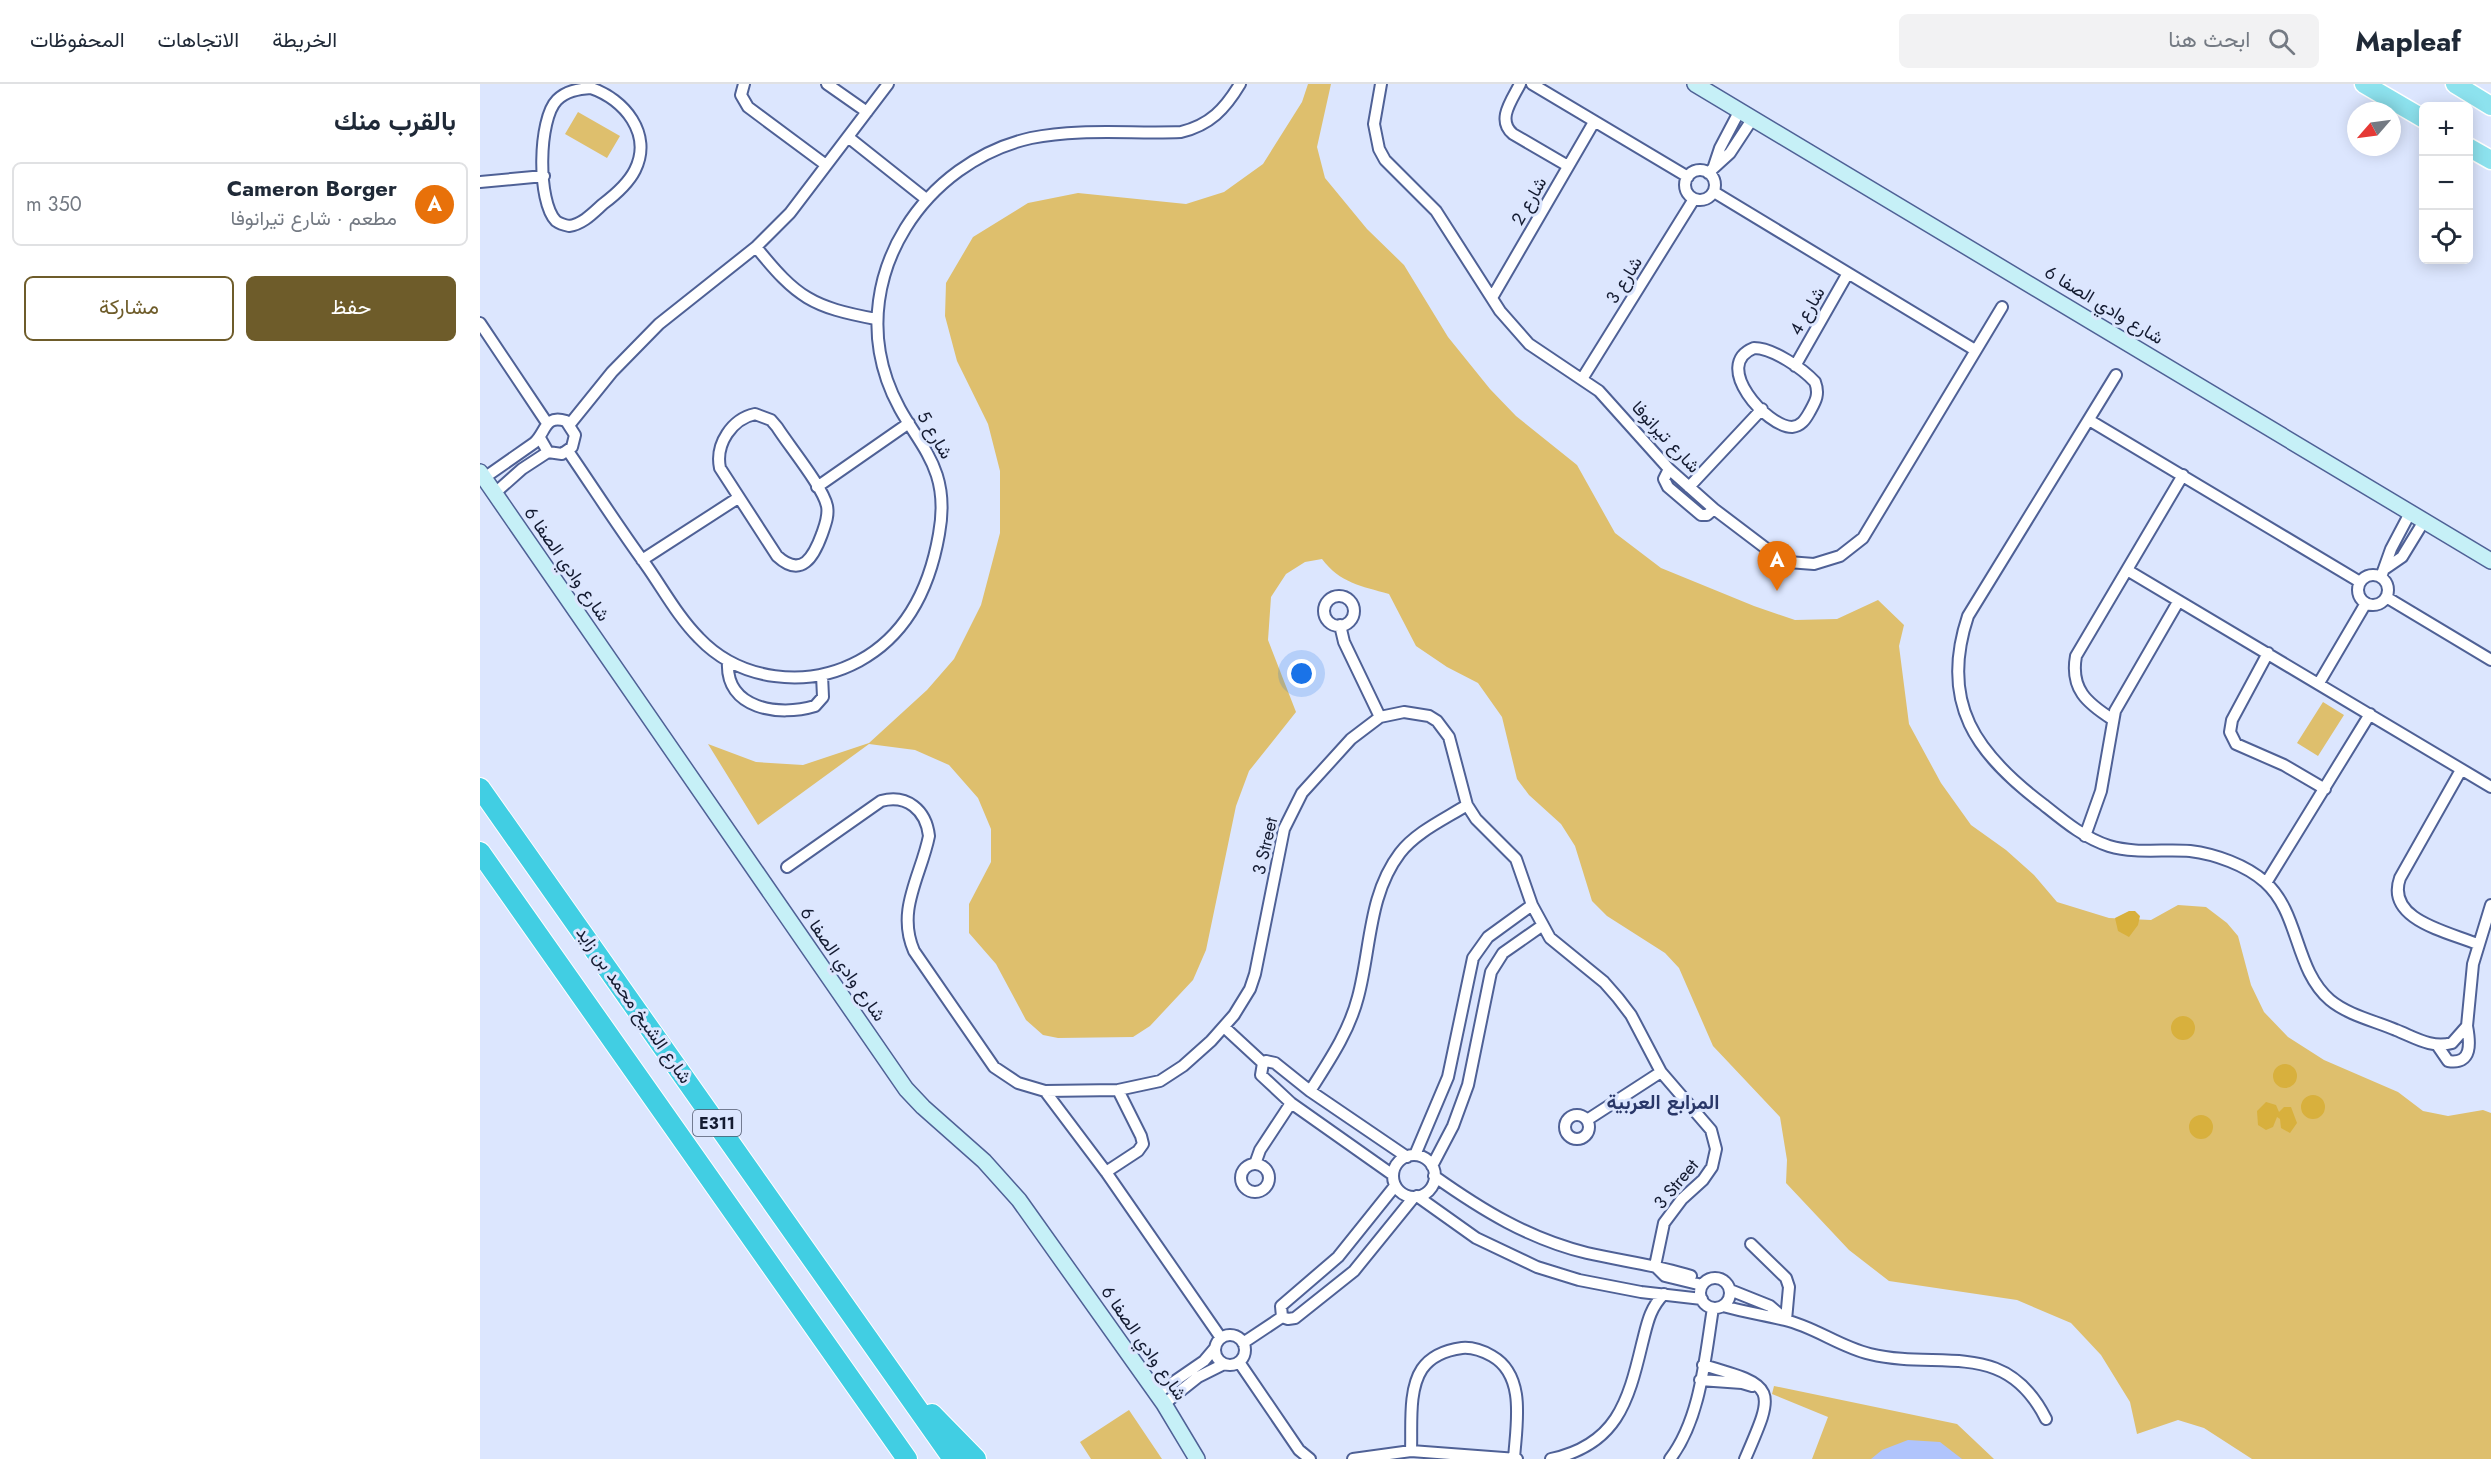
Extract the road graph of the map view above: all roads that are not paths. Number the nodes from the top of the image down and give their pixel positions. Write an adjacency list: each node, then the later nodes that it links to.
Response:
1 (744, 84): 21 (street)
2 (827, 84): 12 (street)
3 (888, 84): 12 (street)
4 (1240, 84): 28 (street, شارع 5)
5 (1382, 84): 32 (street, شارع تيرانوفا)
6 (1520, 84): 22 (street)
7 (1532, 84): 15 (street)
8 (1695, 84): 13 (main road, شارع وادي الصفا 6)
9 (2364, 84): 14 (main road)
10 (2455, 84): 11 (main road)
11 (2491, 106)
12 (867, 112): 18 (street)
13 (1746, 114): 16 (street); 17 (street); 60 (main road, شارع وادي الصفا 6)
14 (2419, 117)
15 (1594, 122): 22 (street, شارع 2); 25 (street)
16 (1730, 128): 17 (street); 23 (street)
17 (1743, 135): 23 (street)
18 (848, 137): 21 (street); 28 (street)
19 (2473, 149): 20 (main road)
20 (2491, 160)
21 (826, 165): 30 (street)
22 (1568, 166): 32 (street, شارع 2)
23 (1713, 166): 25 (street); 27 (street)
24 (544, 176): 24 (street); 26 (street)
25 (1688, 177): 29 (street)
26 (480, 182)
27 (1714, 192): 29 (street); 31 (street)
28 (926, 199): 34 (street, شارع 5)
29 (1694, 199): 39 (street, شارع 3)
30 (756, 247): 34 (street); 44 (street)
31 (1848, 273): 36 (street); 37 (street, شارع 4)
32 (1493, 296): 39 (street, شارع تيرانوفا)
33 (2002, 307): 36 (street, شارع تيرانوفا)
34 (876, 320): 43 (street, شارع 5)
35 (480, 323): 42 (street)
36 (1975, 350): 59 (street, شارع تيرانوفا)
37 (1795, 366): 40 (street); 40 (street)
38 (2116, 375): 41 (street)
39 (1582, 379): 51 (street, شارع تيرانوفا)
40 (1762, 409): 56 (street)
41 (2089, 420): 53 (street); 85 (street)
42 (547, 423): 44 (street); 45 (street)
43 (909, 423): 55 (street); 75 (street, شارع 5)
44 (570, 424): 48 (street)
45 (540, 438): 46 (street); 47 (street)
46 (523, 451): 49 (street); 50 (street)
47 (548, 452): 48 (street); 49 (street)
48 (568, 452): 63 (street, شارع 5)
49 (531, 462): 54 (street)
50 (500, 465): 52 (street); 54 (street)
51 (1669, 469): 56 (street, شارع تيرانوفا); 59 (street)
52 (482, 475): 57 (main road, شارع وادي الصفا 6)
53 (2183, 475): 65 (street); 67 (street)
54 (510, 479): 57 (street)
55 (817, 487): 58 (street); 58 (street)
56 (1689, 487): 59 (street, شارع تيرانوفا)
57 (495, 493): 133 (main road, شارع وادي الصفا 6)
58 (738, 498): 63 (street)
59 (1714, 509)
60 (2417, 517): 61 (street); 62 (street); 64 (main road, شارع وادي الصفا 6)
61 (2401, 530): 62 (street); 66 (street)
62 (2415, 537): 66 (street)
63 (642, 560): 74 (street, شارع 5)
64 (2491, 561)
65 (2127, 570): 69 (street); 79 (street)
66 (2384, 572): 67 (street); 68 (street)
67 (2360, 582): 70 (street)
68 (2386, 597): 70 (street); 73 (street)
69 (2178, 602): 72 (street); 79 (street)
70 (2366, 603): 76 (street)
71 (1340, 625): 78 (street)
72 (2268, 653): 76 (street); 83 (street)
73 (2491, 660)
74 (728, 662): 75 (street, شارع 5); 75 (street)
75 (822, 675)
76 (2319, 683): 77 (street)
77 (2370, 714): 80 (street); 83 (street)
78 (1380, 717): 84 (street, 3 Street); 94 (street, 3 Street)
79 (2112, 719): 85 (street)
80 (2462, 770): 81 (street); 92 (street)
81 (2491, 787)
82 (480, 788): 129 (highway, شارع الشيخ محمد بن زايد / E311)
83 (2325, 789): 88 (street)
84 (1467, 805): 89 (street, 3 Street); 100 (street)
85 (2085, 836): 88 (street)
86 (480, 852): 137 (highway, شارع الشيخ محمد بن زايد / E311)
87 (787, 867): 99 (street, 3 Street)
88 (2266, 883): 95 (street)
89 (1532, 905): 91 (street, 3 Street); 103 (street)
90 (2491, 905): 92 (street)
91 (1542, 926): 97 (street, 3 Street); 105 (street)
92 (2477, 944): 93 (street)
93 (2467, 1026): 95 (street); 95 (street)
94 (1224, 1027): 96 (street); 98 (street, 3 Street)
95 (2437, 1045)
96 (1263, 1064): 100 (street); 101 (street)
97 (1661, 1072): 102 (street); 110 (street, 3 Street)
98 (1118, 1090): 99 (street, 3 Street); 106 (street)
99 (1045, 1091): 106 (street)
100 (1310, 1091): 103 (street)
101 (1291, 1103): 104 (street); 107 (street)
102 (1587, 1120)
103 (1411, 1156): 105 (street); 107 (street)
104 (1255, 1164)
105 (1433, 1171): 108 (street); 110 (street)
106 (1106, 1172): 122 (street)
107 (1394, 1180): 108 (street); 120 (street)
108 (1415, 1197): 113 (street); 120 (street)
109 (1751, 1244): 121 (street)
110 (1655, 1266): 111 (street)
111 (1704, 1283): 112 (street); 116 (street)
112 (1730, 1290): 115 (street); 117 (street)
113 (1641, 1292): 114 (street); 119 (street)
114 (1664, 1294): 116 (street); 119 (street)
115 (1745, 1295): 118 (street); 121 (street)
116 (1702, 1299): 117 (street)
117 (1718, 1307): 118 (street); 127 (street)
118 (1740, 1311): 121 (street)
119 (1649, 1314): 144 (street)
120 (1282, 1317): 123 (street)
121 (1786, 1320): 134 (street)
122 (1221, 1338): 123 (street); 124 (street)
123 (1243, 1343): 125 (street)
124 (1215, 1348): 126 (street); 128 (street)
125 (1239, 1362): 126 (street); 141 (street)
126 (1224, 1364): 128 (street)
127 (1703, 1365): 130 (street); 135 (street)
128 (1203, 1369): 131 (street); 132 (street)
129 (895, 1377): 138 (highway, شارع الشيخ محمد بن زايد / E311); 139 (highway)
130 (1700, 1380): 135 (street); 145 (street)
131 (1175, 1381): 132 (street); 133 (street)
132 (1182, 1392): 133 (street)
133 (1160, 1399): 140 (main road, شارع وادي الصفا 6)
134 (2046, 1419)
135 (1761, 1422): 146 (street)
136 (1411, 1451): 142 (street); 143 (street); 143 (street)
137 (907, 1459)
138 (953, 1459)
139 (976, 1459)
140 (1197, 1459)
141 (1310, 1459)
142 (1353, 1459)
143 (1516, 1459)
144 (1551, 1459)
145 (1670, 1459)
146 (1745, 1459)

